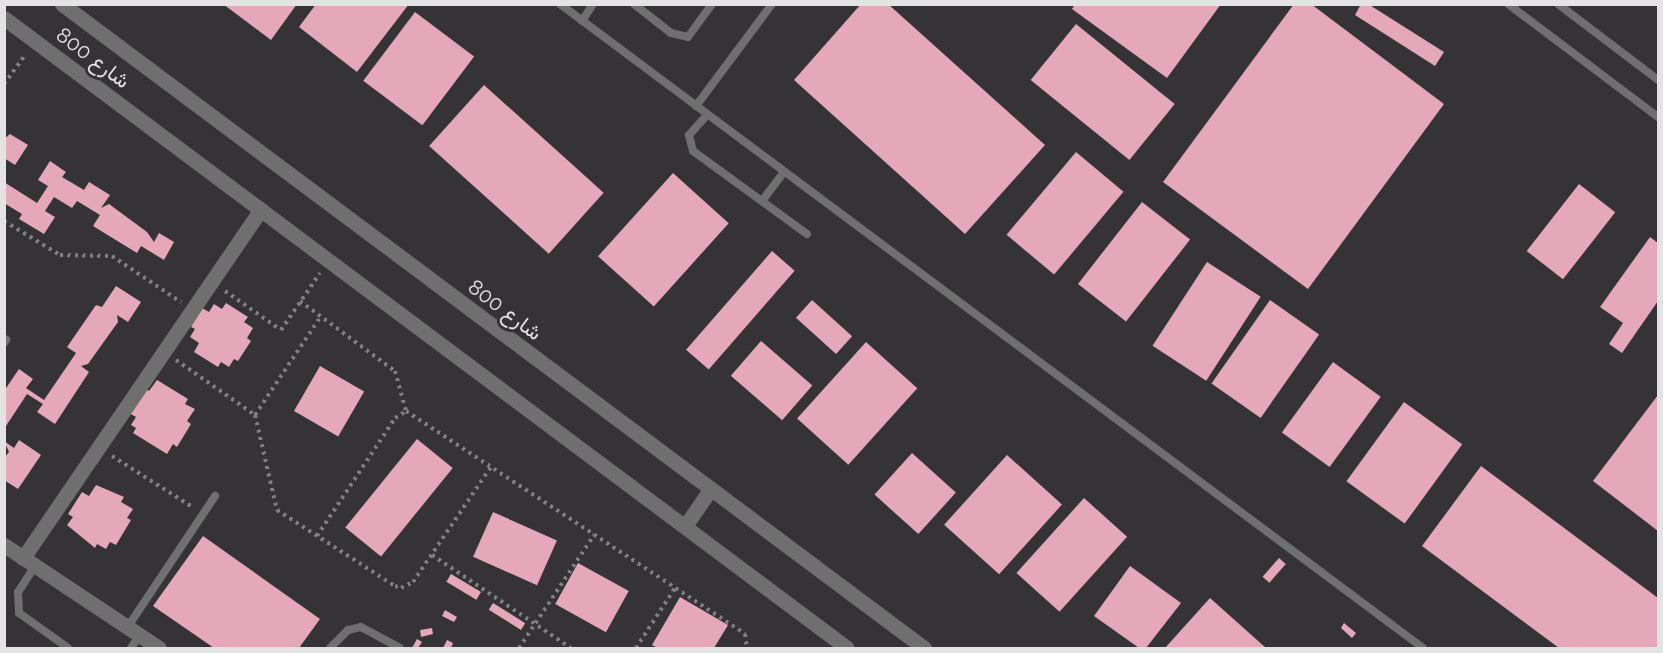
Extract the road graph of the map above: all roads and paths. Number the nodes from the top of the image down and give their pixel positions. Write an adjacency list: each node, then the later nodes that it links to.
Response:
1 (62, 4): 32 (street, شارع 800)
2 (560, 4): 10 (lane)
3 (593, 4): 10 (lane)
4 (634, 4): 5 (lane)
5 (712, 4)
6 (772, 4): 14 (lane)
7 (1508, 4): 16 (lane)
8 (1558, 4): 12 (lane)
9 (4, 18): 11 (street, شارع 800)
10 (582, 21): 14 (lane)
11 (36, 41): 13 (path); 19 (street, شارع 800)
12 (1659, 80)
13 (4, 84)
14 (696, 106): 15 (lane)
15 (707, 115): 17 (lane); 18 (lane)
16 (1659, 117)
17 (784, 172): 18 (lane); 54 (lane)
18 (762, 201): 21 (lane)
19 (261, 209): 22 (street, شارع 800); 23 (street)
20 (4, 220): 25 (path)
21 (807, 234)
22 (329, 260): 24 (path); 35 (street, شارع 800)
23 (212, 282): 24 (path); 25 (street)
24 (300, 301): 26 (path)
25 (192, 310): 27 (street)
26 (321, 316): 28 (path); 29 (path)
27 (164, 352): 29 (path); 30 (street)
28 (406, 411): 31 (path); 37 (path)
29 (255, 415): 37 (path)
30 (99, 448): 34 (path); 40 (street)
31 (491, 466): 36 (path); 39 (path)
32 (710, 490): 35 (street); 53 (street, شارع 800)
33 (215, 496): 34 (lane)
34 (203, 514): 43 (lane)
35 (685, 526): 52 (street, شارع 800)
36 (594, 535): 41 (path); 42 (path)
37 (317, 536): 39 (path)
38 (4, 545): 40 (street)
39 (432, 555): 42 (path)
40 (29, 562): 43 (street); 44 (lane)
41 (675, 588): 50 (path); 51 (path)
42 (535, 624): 48 (path); 49 (path)
43 (132, 637): 45 (street)
44 (68, 648)
45 (159, 648)
46 (330, 648): 47 (lane)
47 (400, 648)
48 (519, 648)
49 (571, 648)
50 (636, 648)
51 (747, 648)
52 (848, 648)
53 (924, 648)
54 (1423, 648)

